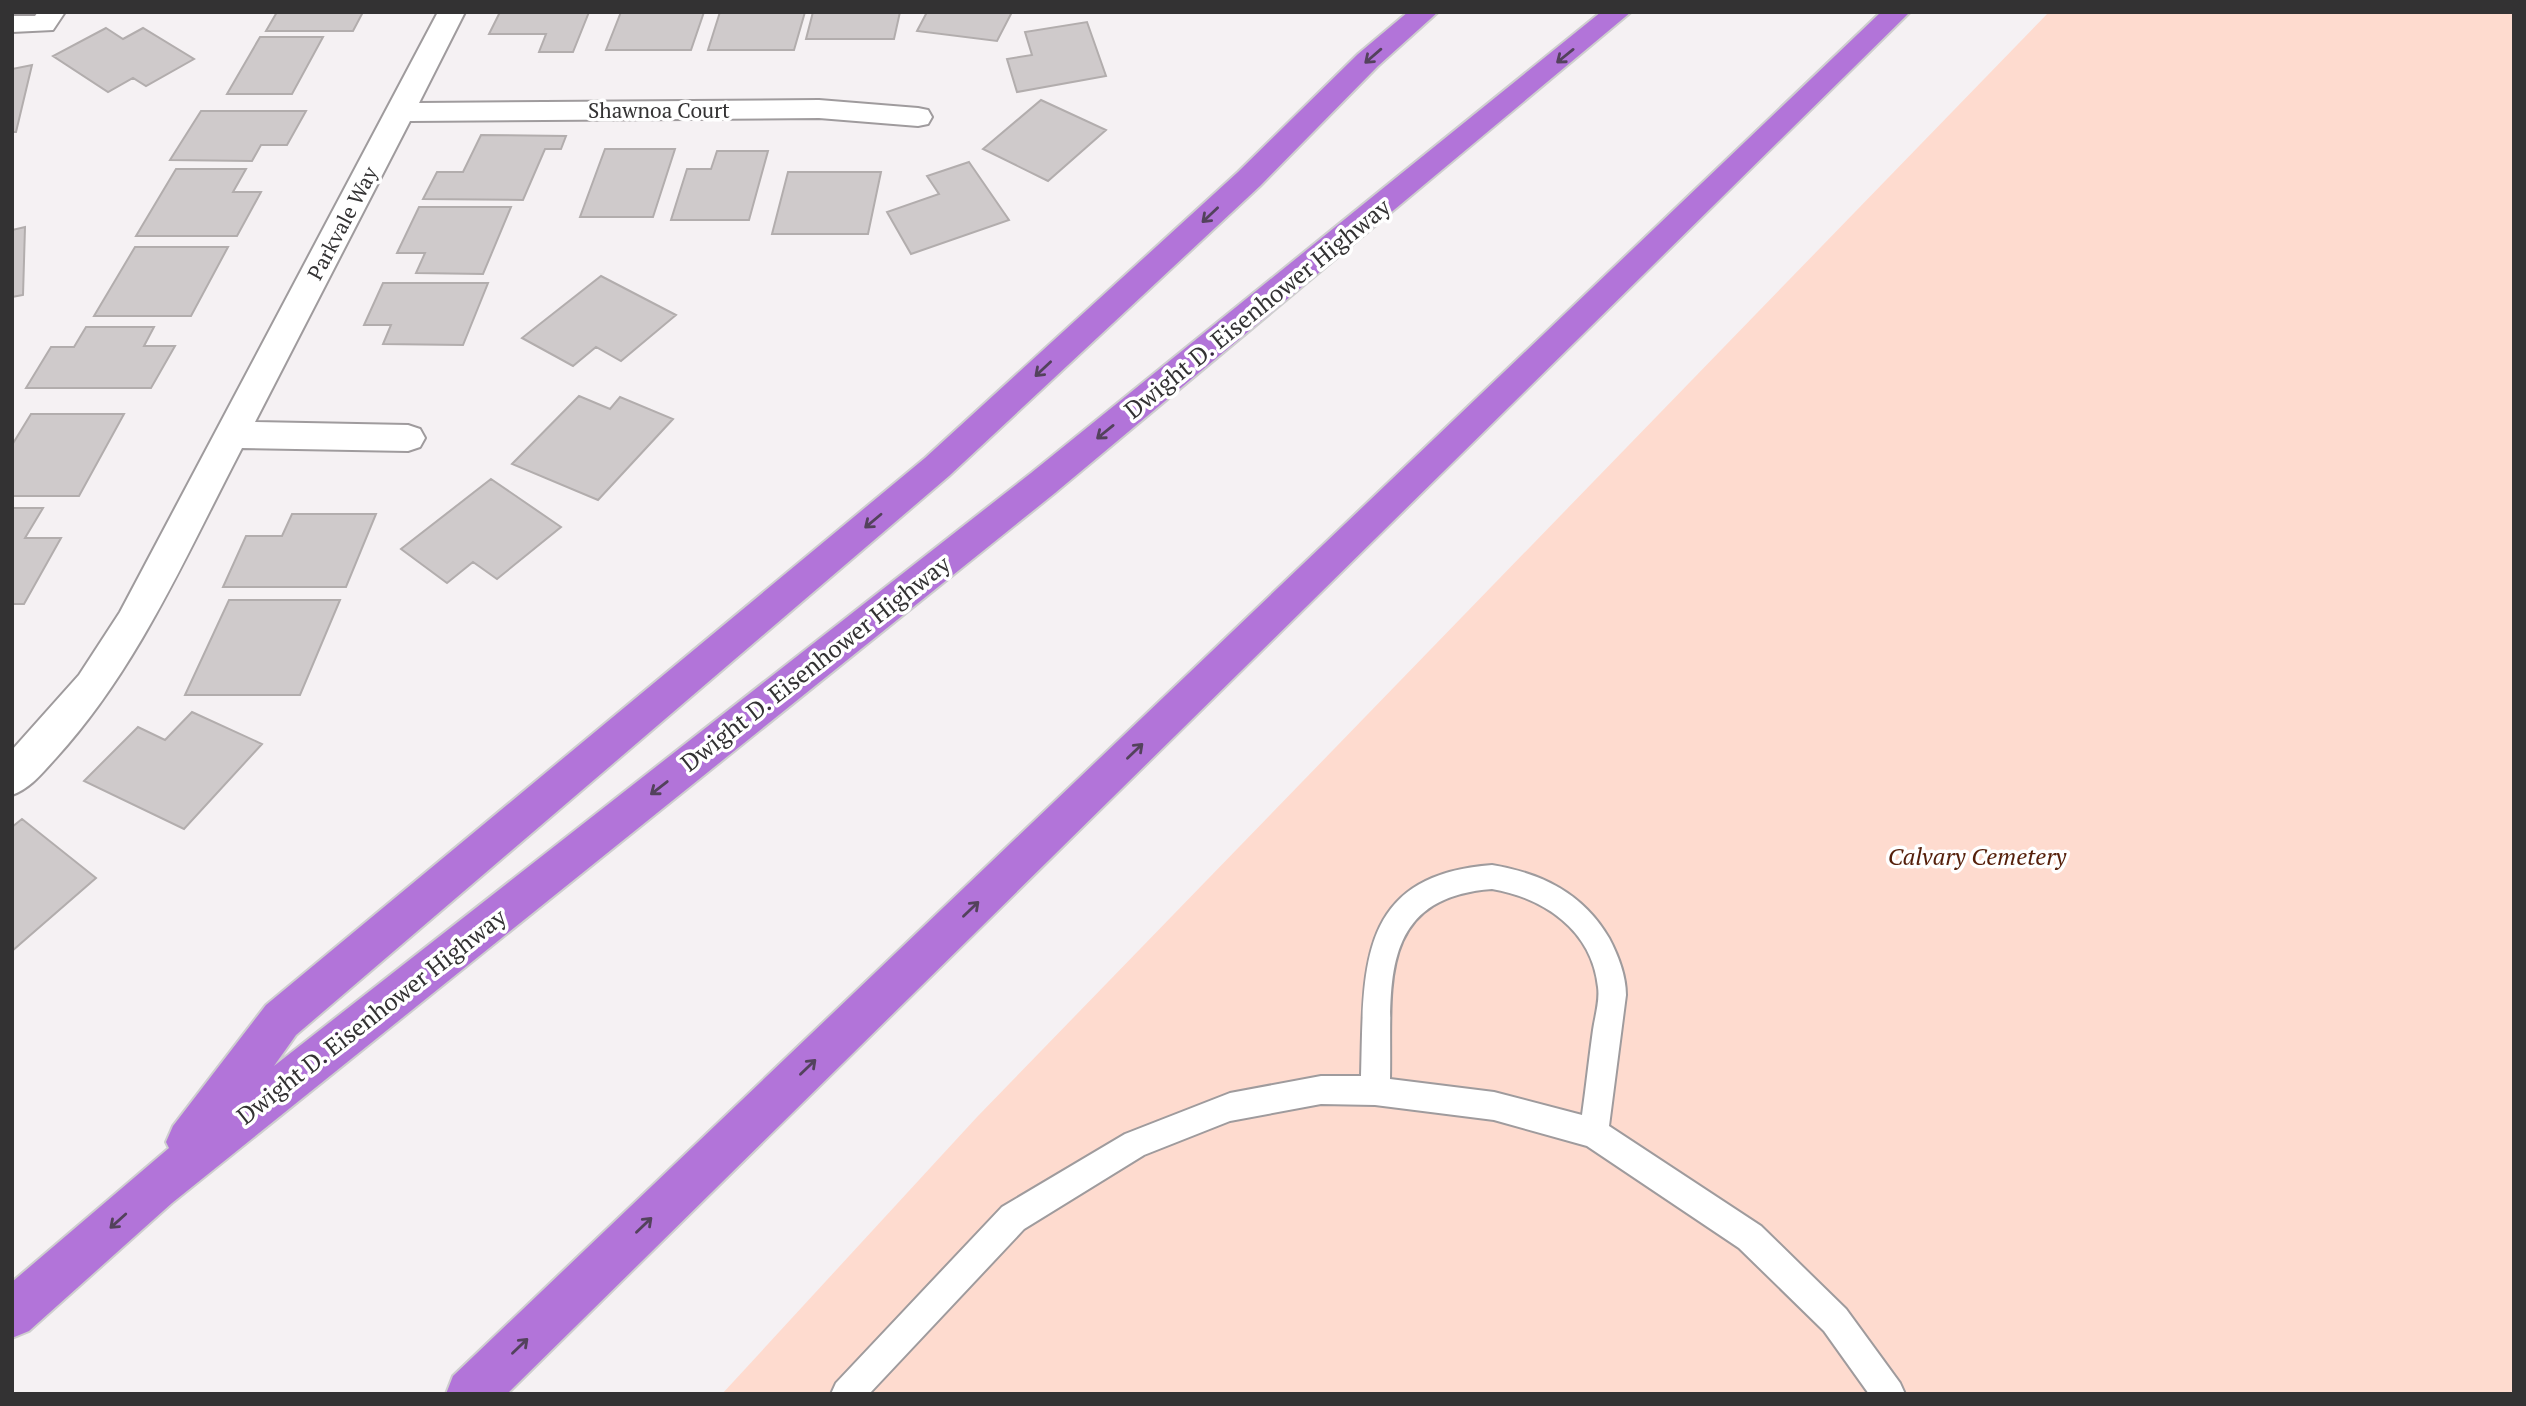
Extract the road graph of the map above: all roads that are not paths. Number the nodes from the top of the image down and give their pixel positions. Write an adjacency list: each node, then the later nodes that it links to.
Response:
1 (52, 12): 6 (street)
2 (453, 12): 7 (street, Parkvale Way)
3 (1425, 12): 14 (highway, one-way to 14)
4 (1618, 12): 14 (highway, Dwight D. Eisenhower Highway, one-way to 14)
5 (1897, 12): 16 (highway, one-way to 5)
6 (12, 24)
7 (400, 112): 8 (street, Shawnoa Court); 9 (street, Parkvale Way)
8 (918, 117)
9 (232, 435): 10 (street); 11 (street, Parkvale Way)
10 (408, 438)
11 (12, 778)
12 (1375, 1091): 13 (lane); 13 (lane); 17 (lane)
13 (1594, 1133): 18 (lane)
14 (156, 1187): 15 (highway, Dwight D. Eisenhower Highway, one-way to 15)
15 (12, 1314)
16 (471, 1394)
17 (847, 1394)
18 (1889, 1394)

